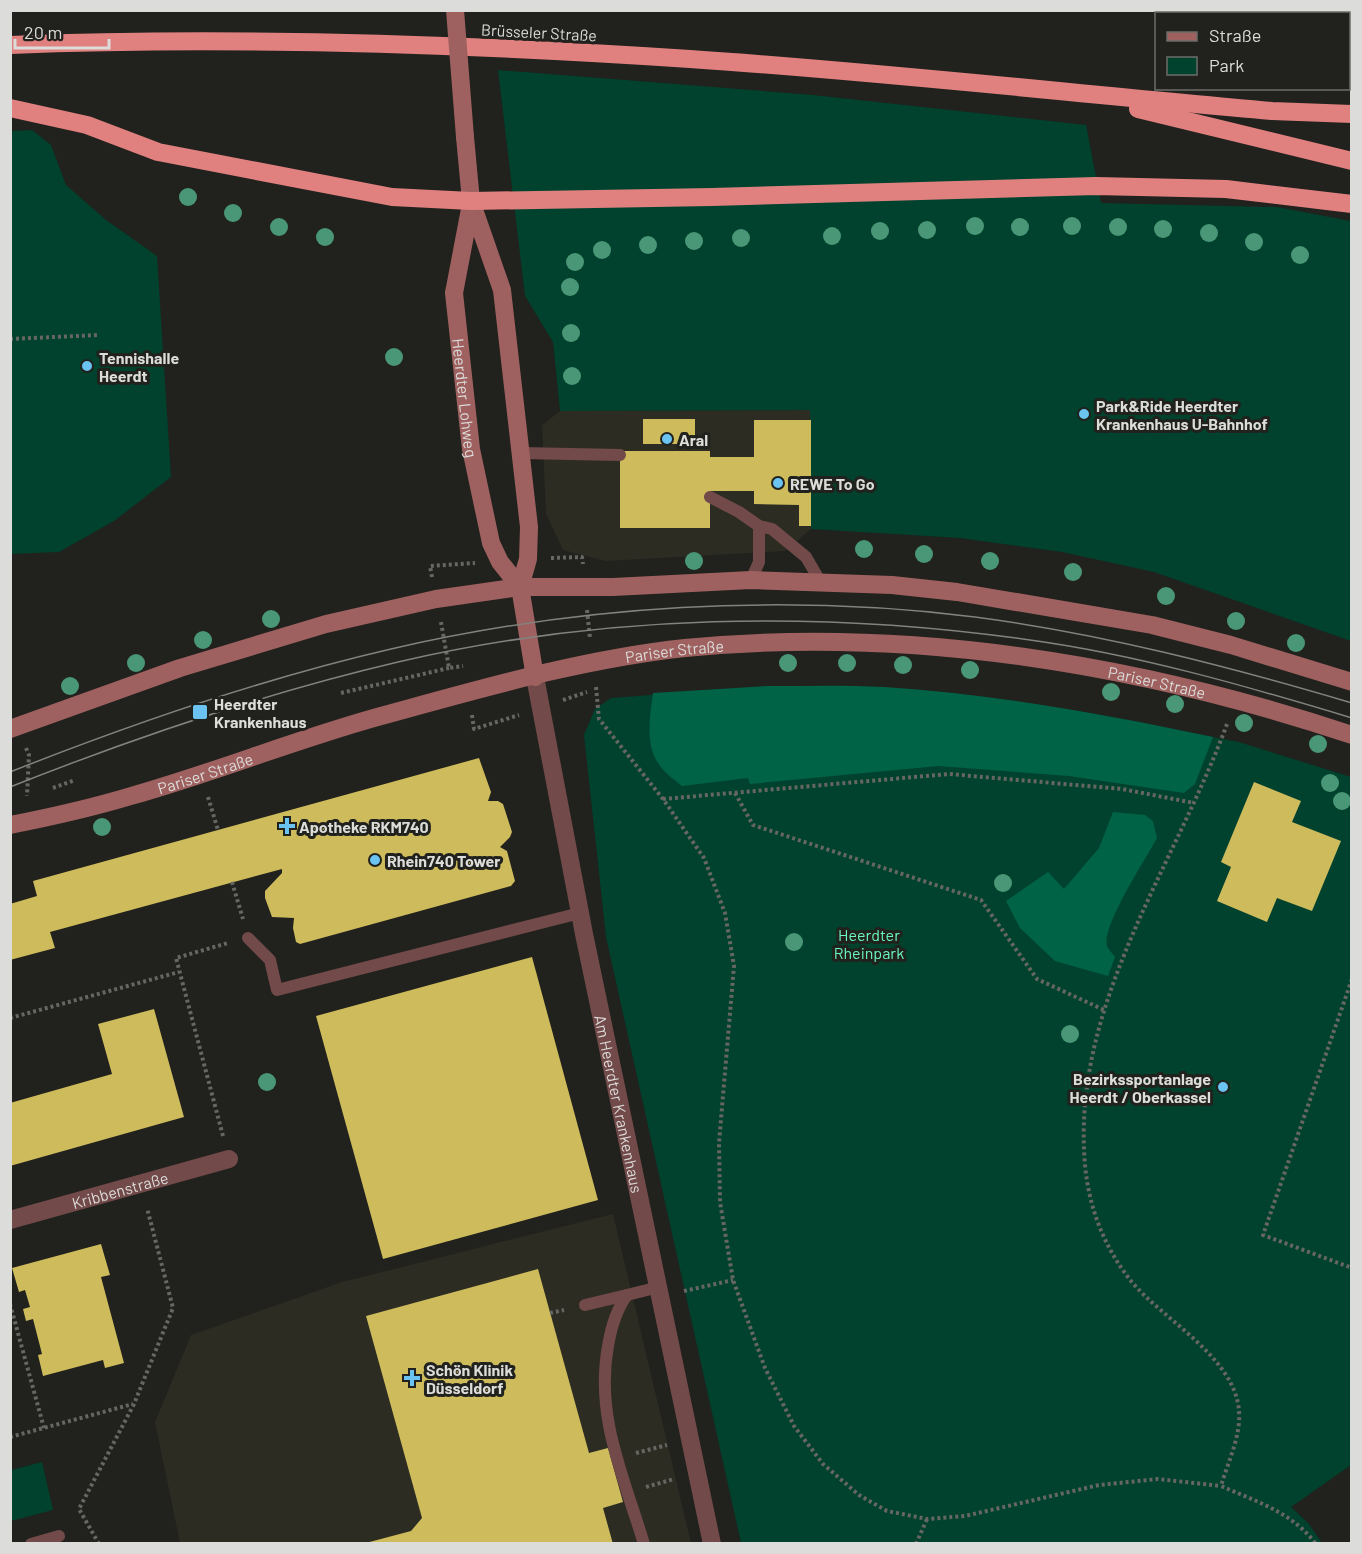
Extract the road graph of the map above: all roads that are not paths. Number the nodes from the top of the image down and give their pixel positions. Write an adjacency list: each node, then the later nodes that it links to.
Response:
1 (455, 10): 7 (main road, Heerdter Lohweg, bridge)
2 (10, 45): 3 (highway, Brüsseler Straße)
3 (1063, 93): 5 (highway, Brüsseler Straße); 6 (highway, Brüsseler Straße)
4 (10, 108): 7 (highway)
5 (1352, 114)
6 (1352, 161)
7 (471, 201): 8 (highway); 9 (main road, Heerdter Lohweg); 15 (main road, Heerdter Lohweg)
8 (1352, 204)
9 (521, 453): 10 (lane); 15 (main road, Heerdter Lohweg)
10 (620, 455)
11 (710, 497): 12 (lane)
12 (759, 526): 13 (lane); 14 (lane)
13 (751, 580): 14 (main road); 15 (main road)
14 (820, 581): 17 (main road)
15 (520, 587): 16 (main road, Heerdter Lohweg); 18 (main road)
16 (535, 677): 19 (main road, Pariser Straße); 20 (main road, Pariser Straße); 21 (street, Am Heerdter Krankenhaus)
17 (1352, 682)
18 (10, 729)
19 (1352, 735)
20 (10, 825)
21 (580, 913): 22 (lane); 25 (street, Am Heerdter Krankenhaus)
22 (248, 938)
23 (229, 1159): 24 (street, Kribbenstraße)
24 (10, 1220)
25 (660, 1291): 26 (lane); 29 (street, Am Heerdter Krankenhaus)
26 (627, 1295): 27 (lane); 31 (lane)
27 (585, 1305)
28 (59, 1536): 30 (lane)
29 (711, 1536)
30 (31, 1544)
31 (644, 1544)

